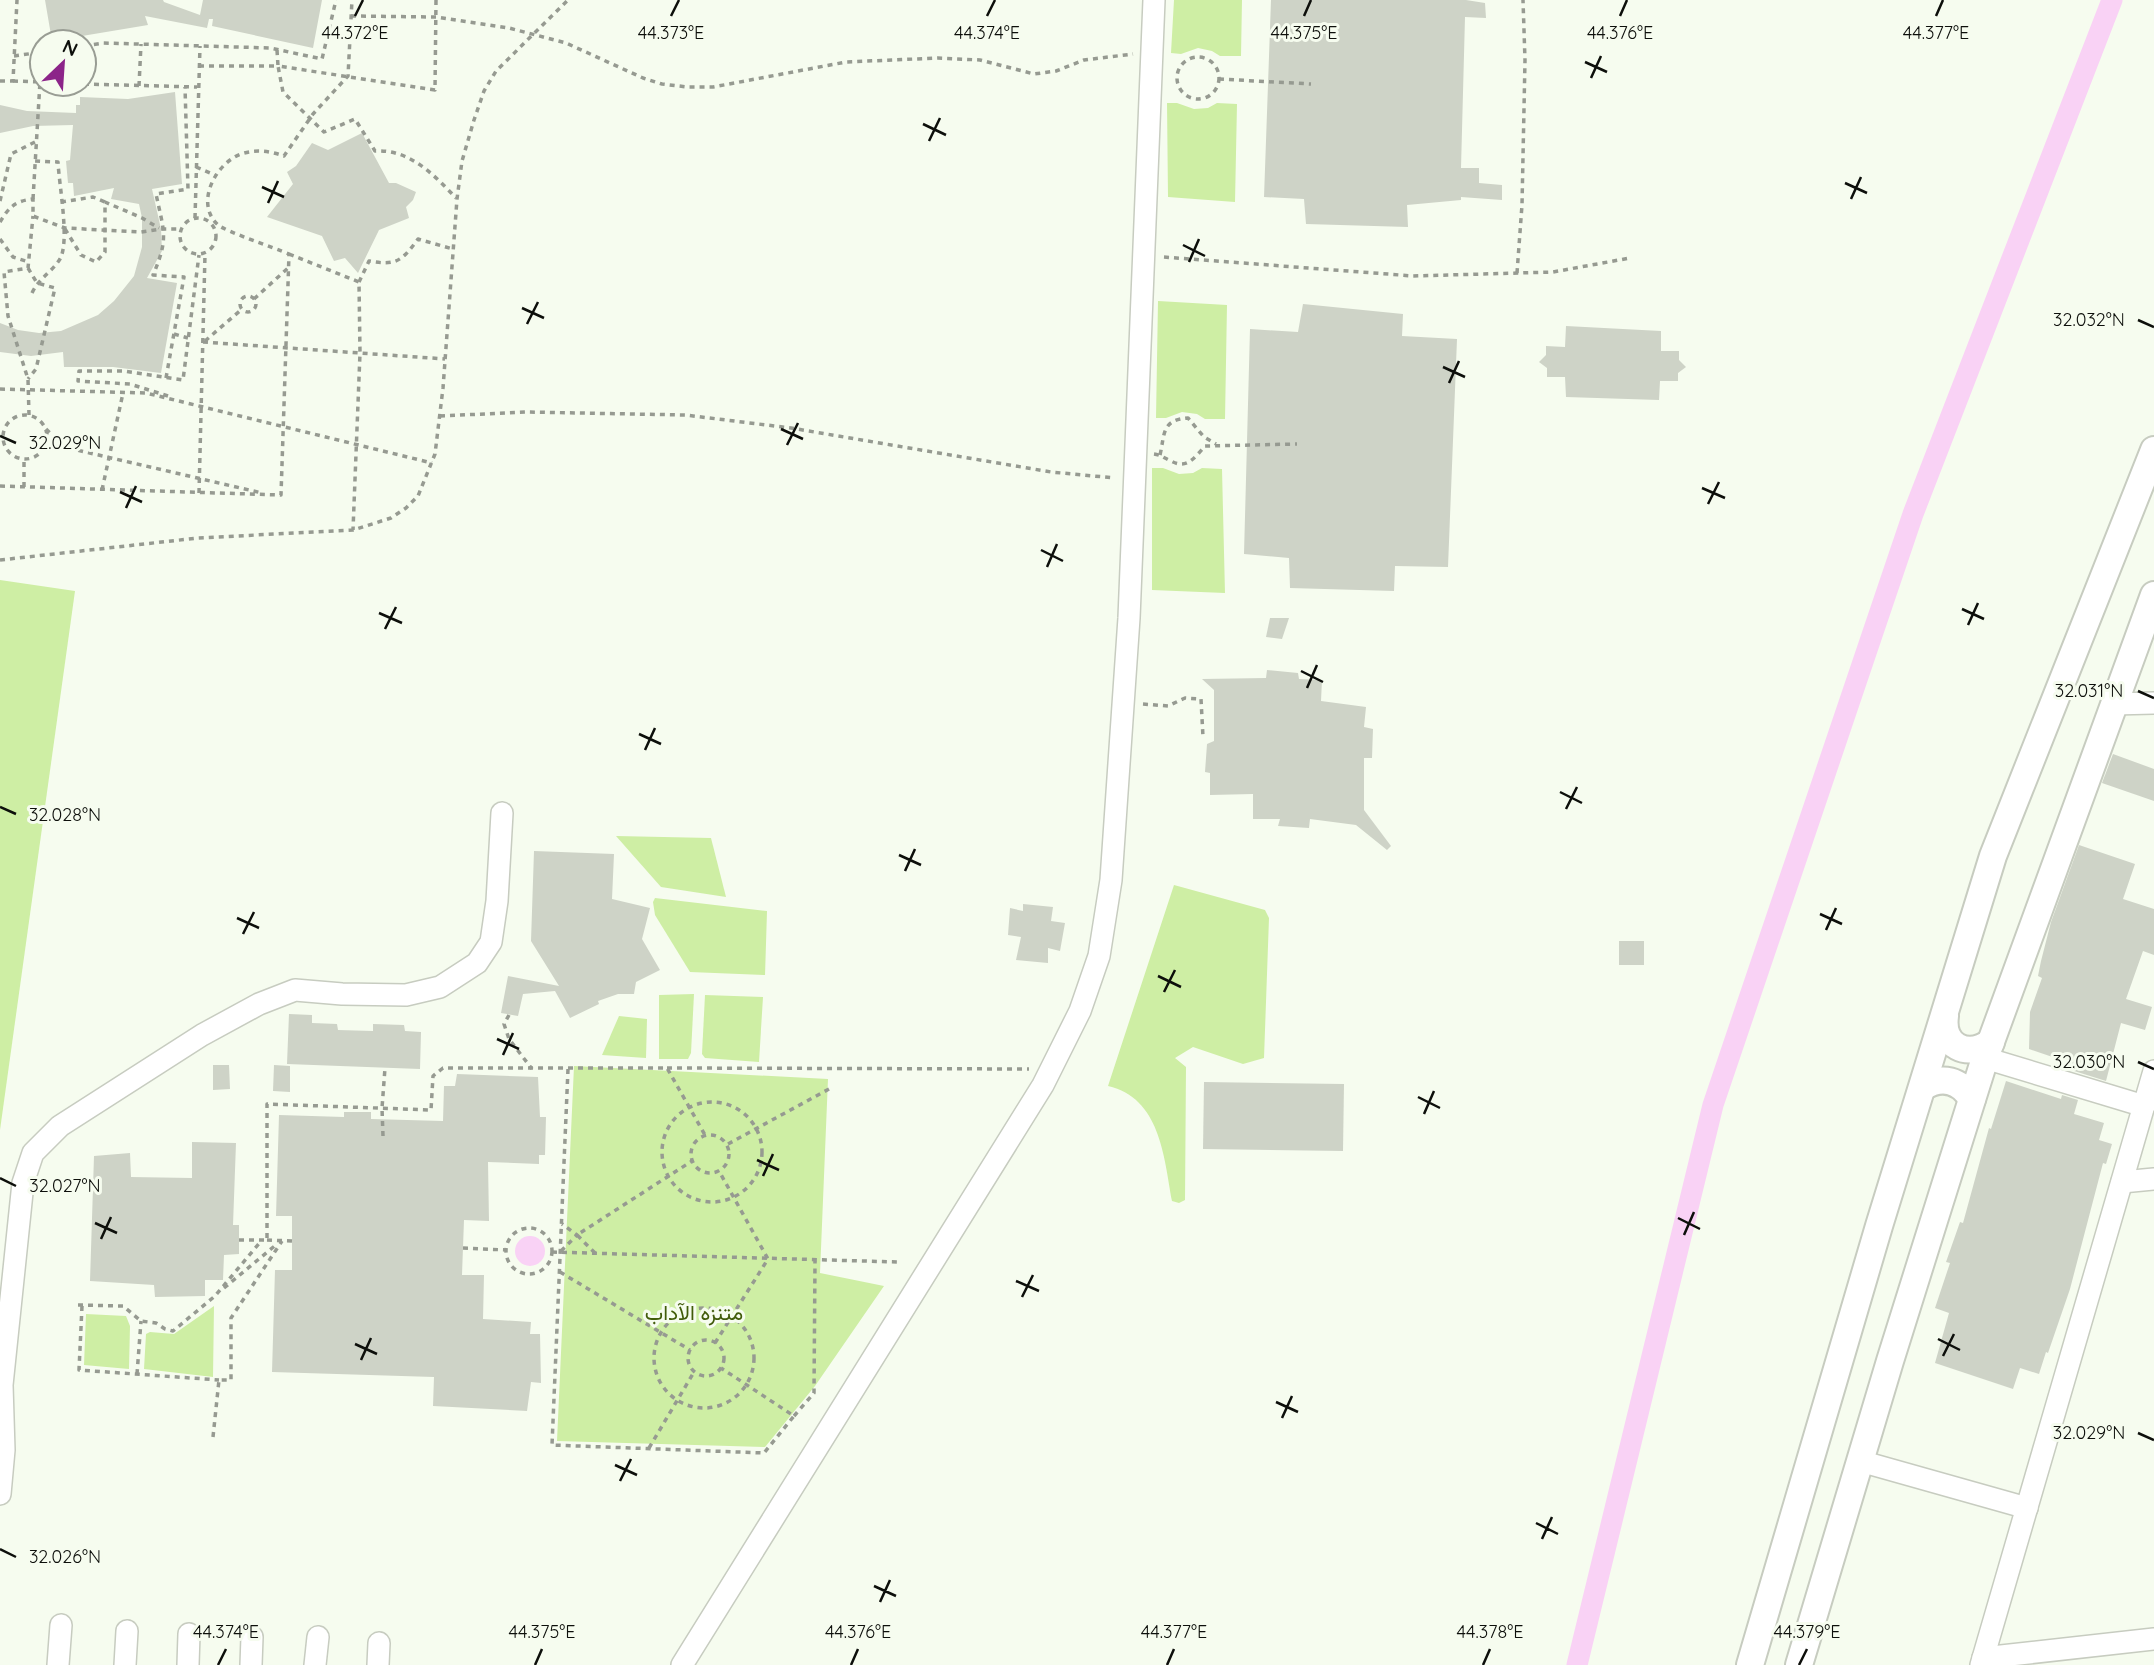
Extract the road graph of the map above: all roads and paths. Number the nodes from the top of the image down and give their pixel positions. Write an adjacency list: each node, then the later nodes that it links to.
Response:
1 (17, 0): 17 (path)
2 (336, 0): 14 (path)
3 (352, 0): 8 (path)
4 (436, 0): 9 (path)
5 (568, 0): 10 (path)
6 (1154, 0): 15 (street)
7 (1523, 0): 61 (path)
8 (351, 16): 9 (path); 20 (path)
9 (436, 17): 10 (path); 20 (path)
10 (534, 34): 15 (path); 40 (path)
11 (98, 44): 12 (path)
12 (141, 44): 13 (path); 27 (path)
13 (200, 46): 14 (path); 18 (path)
14 (277, 50): 19 (path)
15 (1152, 53): 57 (street)
16 (28, 54): 17 (path)
17 (14, 56): 23 (path)
18 (199, 66): 19 (path); 29 (path)
19 (278, 66): 20 (path); 31 (path)
20 (348, 76): 31 (path)
21 (1219, 79): 21 (path); 25 (path)
22 (0, 81): 23 (path)
23 (13, 81): 24 (path)
24 (28, 82)
25 (1311, 84)
26 (98, 85): 27 (path)
27 (139, 86): 28 (path)
28 (185, 87): 29 (path); 32 (path)
29 (198, 88): 33 (path)
30 (40, 98): 34 (path)
31 (310, 119): 37 (path); 40 (path)
32 (185, 121): 33 (path); 49 (path)
33 (197, 121): 36 (path)
34 (37, 141): 35 (path); 38 (path)
35 (36, 161): 39 (path); 42 (path)
36 (196, 167): 37 (path); 45 (path)
37 (215, 175): 47 (path)
38 (1, 195): 41 (path)
39 (33, 199): 44 (path); 46 (path)
40 (457, 199): 53 (path)
41 (0, 201)
42 (61, 202): 43 (path); 48 (path)
43 (105, 202): 49 (path); 51 (path)
44 (33, 216): 48 (path); 59 (path)
45 (195, 218): 47 (path); 50 (path)
46 (0, 222)
47 (214, 223): 55 (path); 56 (path)
48 (65, 228): 51 (path); 51 (path); 63 (path)
49 (162, 229): 50 (path); 51 (path); 67 (path)
50 (181, 229): 54 (path)
51 (105, 230)
52 (0, 239): 59 (path)
53 (453, 249): 62 (path); 72 (path)
54 (199, 254): 55 (path); 68 (path)
55 (205, 254): 69 (path)
56 (289, 254): 60 (path); 62 (path)
57 (1144, 255): 61 (path); 97 (street)
58 (1630, 258): 61 (path)
59 (28, 265): 63 (path); 75 (path)
60 (288, 268): 65 (path); 70 (path)
61 (1517, 272)
62 (359, 282): 71 (path)
63 (37, 283): 64 (path); 75 (path)
64 (32, 293)
65 (254, 299): 66 (path); 66 (path)
66 (242, 309): 69 (path)
67 (174, 334): 68 (path); 74 (path)
68 (188, 338): 74 (path)
69 (203, 342): 70 (path); 81 (path)
70 (287, 347): 71 (path); 84 (path)
71 (360, 353): 72 (path); 87 (path)
72 (445, 359): 83 (path)
73 (120, 371): 74 (path); 76 (path); 76 (path)
74 (166, 378)
75 (28, 379): 78 (path)
76 (119, 383): 80 (path)
77 (0, 389): 78 (path)
78 (28, 390): 79 (path); 82 (path)
79 (123, 393): 80 (path); 93 (path)
80 (189, 403): 81 (path)
81 (202, 407): 84 (path); 96 (path)
82 (29, 415): 85 (path); 86 (path)
83 (440, 416): 95 (path); 97 (path)
84 (284, 425): 87 (path); 102 (path)
85 (46, 429): 93 (path); 94 (path)
86 (2, 440): 94 (path)
87 (358, 443): 95 (path); 103 (path)
88 (1297, 444): 89 (path)
89 (1219, 446): 92 (path); 92 (path)
90 (2154, 450): 112 (main road)
91 (1149, 454): 92 (path)
92 (1160, 455)
93 (109, 458): 96 (path); 100 (path)
94 (24, 460): 99 (path)
95 (432, 463): 103 (path)
96 (199, 478): 101 (path); 102 (path)
97 (1135, 480): 183 (street)
98 (0, 486): 99 (path)
99 (24, 487): 100 (path)
100 (102, 490): 101 (path)
101 (199, 493): 102 (path)
102 (272, 495)
103 (354, 530): 104 (path)
104 (0, 560)
105 (2154, 595): 108 (main road)
106 (2154, 703): 108 (street)
107 (1143, 704): 109 (path)
108 (2113, 704): 113 (main road)
109 (1203, 737)
110 (502, 813): 167 (street)
111 (509, 1015): 116 (path)
112 (1944, 1016): 113 (main road); 120 (main road)
113 (1988, 1050): 122 (main road); 123 (street)
114 (385, 1068): 125 (path)
115 (667, 1068): 117 (path); 118 (path); 124 (path)
116 (532, 1069): 117 (path); 125 (path)
117 (568, 1069): 136 (path)
118 (1029, 1069)
119 (2154, 1071): 123 (street)
120 (1923, 1087): 122 (main road); 184 (main road)
121 (829, 1089): 126 (path)
122 (1972, 1099): 166 (main road)
123 (2144, 1106): 134 (street)
124 (689, 1107): 126 (path); 127 (path); 132 (path)
125 (382, 1108): 128 (path); 139 (path)
126 (756, 1129): 129 (path); 135 (path)
127 (705, 1135): 129 (path); 130 (path)
128 (383, 1136)
129 (728, 1144): 131 (path)
130 (692, 1161): 131 (path); 132 (path)
131 (719, 1171): 135 (path)
132 (668, 1177): 135 (path); 137 (path)
133 (2154, 1179): 134 (street)
134 (2122, 1182): 168 (street)
135 (733, 1197): 147 (path)
136 (561, 1224): 137 (path); 145 (path)
137 (577, 1235): 145 (path); 146 (path)
138 (239, 1240): 139 (path)
139 (264, 1240): 140 (path); 151 (path)
140 (282, 1241): 141 (path); 151 (path); 160 (path)
141 (292, 1241)
142 (463, 1248): 143 (path)
143 (506, 1250): 144 (path); 144 (path)
144 (552, 1252): 145 (path)
145 (560, 1253): 146 (path); 150 (path)
146 (595, 1254): 147 (path)
147 (768, 1259): 148 (path); 152 (path)
148 (815, 1260): 149 (path); 163 (path)
149 (898, 1262)
150 (559, 1272): 154 (path); 165 (path)
151 (215, 1296): 153 (path)
152 (732, 1316): 154 (path); 155 (path); 161 (path)
153 (141, 1321): 159 (path); 159 (path)
154 (661, 1332): 156 (path); 162 (path)
155 (715, 1343): 156 (path); 157 (path)
156 (690, 1350): 158 (path)
157 (721, 1368): 158 (path); 161 (path)
158 (695, 1371): 162 (path)
159 (137, 1374): 160 (path)
160 (219, 1380): 164 (path)
161 (747, 1385): 162 (path); 163 (path)
162 (677, 1401): 165 (path)
163 (794, 1416): 165 (path)
164 (213, 1437)
165 (649, 1448)
166 (1860, 1461): 168 (street); 185 (main road)
167 (0, 1494)
168 (2027, 1508): 176 (street)
169 (61, 1625): 177 (street)
170 (127, 1631): 178 (street)
171 (188, 1634): 179 (street)
172 (252, 1637): 180 (street)
173 (318, 1637): 181 (street)
174 (2154, 1639): 176 (street)
175 (379, 1643): 182 (street)
176 (1982, 1662)
177 (58, 1665)
178 (125, 1665)
179 (188, 1665)
180 (251, 1665)
181 (315, 1665)
182 (378, 1665)
183 (682, 1665)
184 (1750, 1665)
185 (1799, 1665)

